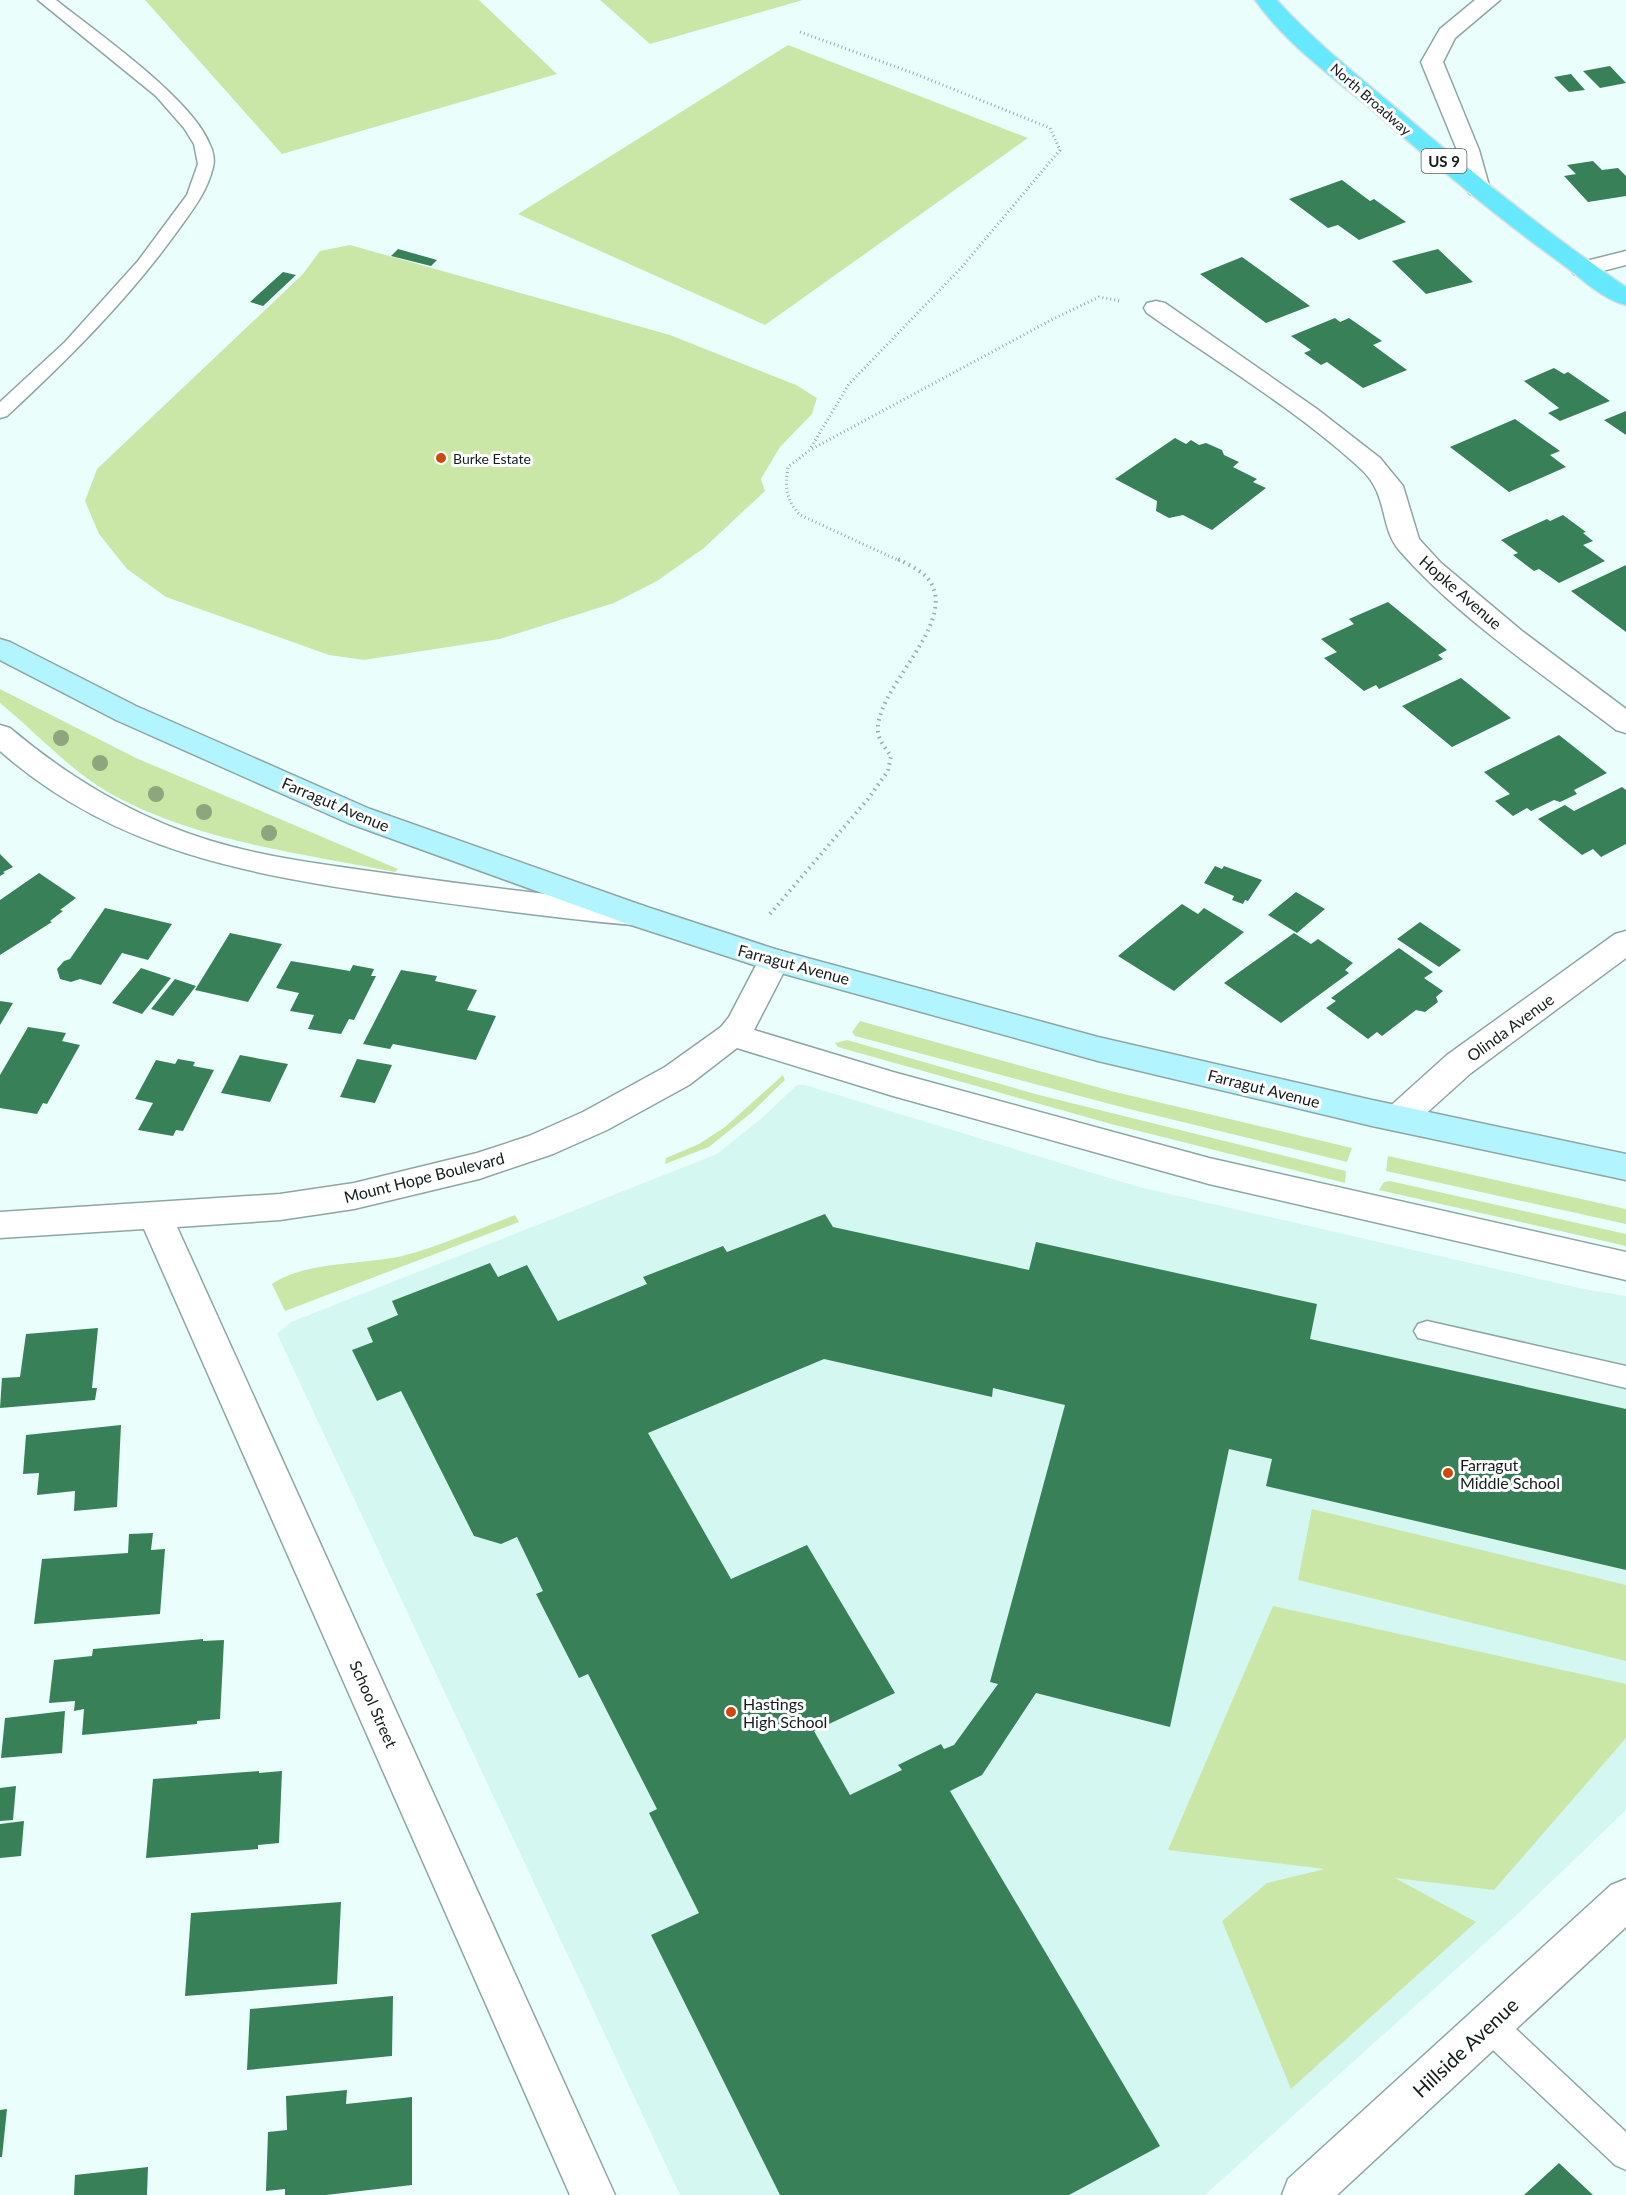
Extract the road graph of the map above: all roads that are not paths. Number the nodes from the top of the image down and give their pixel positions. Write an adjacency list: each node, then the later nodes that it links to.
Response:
1 (46, 0): 9 (lane)
2 (1266, 0): 4 (main road, North Broadway / US 9)
3 (1489, 0): 4 (street)
4 (1478, 189): 6 (main road, North Broadway / US 9)
5 (1626, 258): 6 (street)
6 (1582, 269): 7 (main road, North Broadway / US 9)
7 (1626, 298)
8 (1156, 308): 11 (street, Hopke Avenue)
9 (0, 412)
10 (0, 648): 13 (main road, Farragut Avenue)
11 (1626, 723)
12 (0, 735): 13 (street)
13 (633, 914): 15 (main road, Farragut Avenue)
14 (1626, 942): 17 (street, Olinda Avenue)
15 (774, 960): 16 (street, Mount Hope Boulevard); 17 (main road, Farragut Avenue)
16 (732, 1035): 19 (street, Mount Hope Boulevard); 21 (street)
17 (1399, 1118): 18 (main road, Farragut Avenue)
18 (1626, 1167)
19 (154, 1214): 20 (street, Mount Hope Boulevard); 27 (street, School Street)
20 (0, 1225)
21 (1626, 1266)
22 (1427, 1331): 23 (lane)
23 (1626, 1377)
24 (1626, 1899): 25 (street, Hillside Avenue)
25 (1489, 2025): 26 (lane); 28 (street, Hillside Avenue)
26 (1626, 2154)
27 (593, 2195)
28 (1304, 2195)

